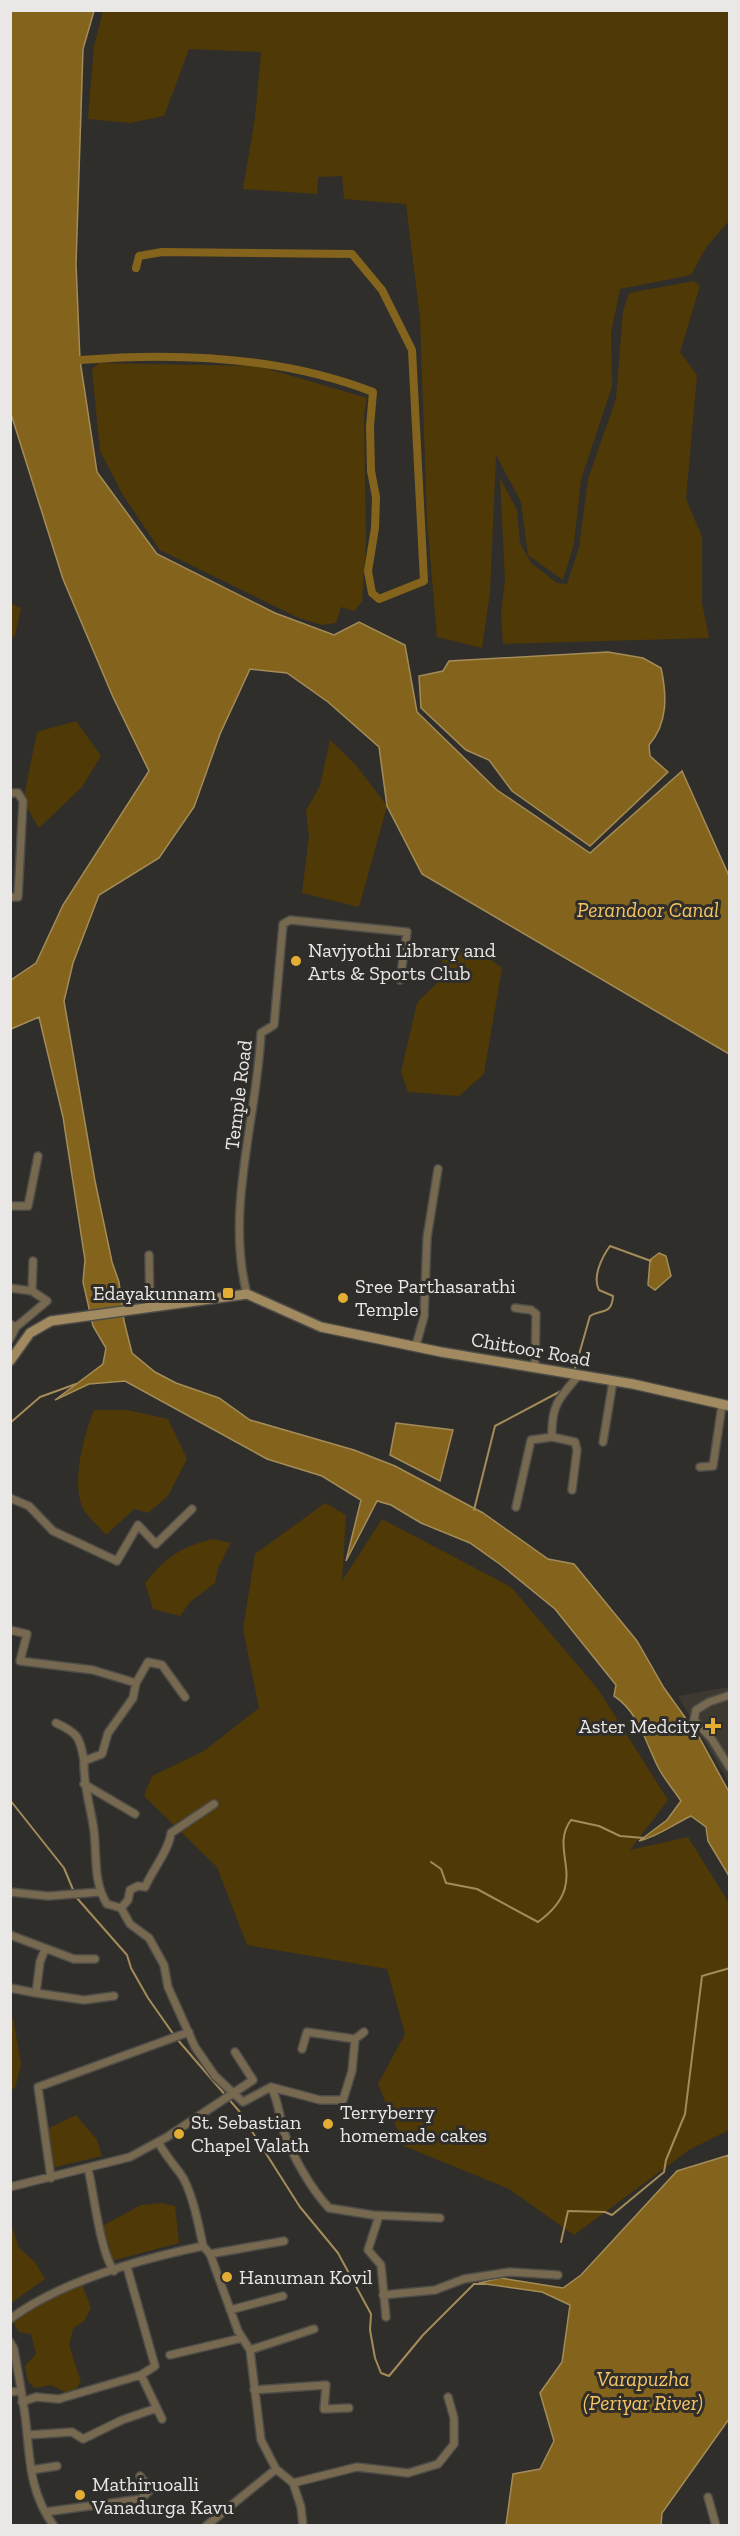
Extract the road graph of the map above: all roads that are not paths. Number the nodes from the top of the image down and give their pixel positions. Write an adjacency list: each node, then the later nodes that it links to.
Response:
1 (10, 793): 2 (street)
2 (10, 897)
3 (400, 980): 11 (street, Temple Road)
4 (38, 1156): 6 (street)
5 (438, 1169): 16 (street)
6 (10, 1206)
7 (149, 1255): 12 (street)
8 (33, 1261): 10 (street)
9 (10, 1288): 10 (street)
10 (32, 1291): 14 (street)
11 (247, 1294): 12 (main road); 16 (main road, Chittoor Road)
12 (150, 1306): 17 (main road)
13 (515, 1308): 18 (street)
14 (13, 1325): 15 (street)
15 (10, 1339)
16 (416, 1345): 18 (main road, Chittoor Road)
17 (10, 1361)
18 (535, 1368): 19 (main road, Chittoor Road)
19 (579, 1375): 20 (main road, Chittoor Road); 22 (street)
20 (612, 1381): 21 (main road, Chittoor Road); 23 (street)
21 (726, 1406): 24 (street)
22 (552, 1437): 25 (street); 27 (street)
23 (603, 1442)
24 (700, 1467)
25 (572, 1490)
26 (10, 1498): 28 (street)
27 (516, 1507)
28 (192, 1509)
29 (10, 1630): 30 (street)
30 (136, 1683): 32 (street); 34 (street)
31 (729, 1695): 35 (street)
32 (185, 1697)
33 (56, 1723): 34 (street)
34 (84, 1761): 36 (street)
35 (729, 1768)
36 (84, 1784): 38 (street); 40 (street)
37 (213, 1804): 41 (street)
38 (135, 1814)
39 (10, 1892): 40 (street)
40 (100, 1892): 41 (street)
41 (121, 1908): 48 (street)
42 (10, 1935): 43 (street)
43 (45, 1948): 44 (street); 46 (street)
44 (95, 1959)
45 (10, 1988): 46 (street)
46 (36, 1993): 47 (street)
47 (114, 1995)
48 (189, 2032): 54 (street); 57 (street)
49 (364, 2032): 50 (street)
50 (355, 2039): 51 (street); 53 (street)
51 (302, 2049)
52 (235, 2052): 54 (street)
53 (271, 2087): 54 (street); 59 (street)
54 (231, 2093): 55 (street)
55 (158, 2142): 56 (street); 62 (street)
56 (88, 2168): 57 (street); 65 (street)
57 (51, 2178): 58 (street)
58 (10, 2187)
59 (379, 2216): 60 (street); 67 (street)
60 (440, 2218)
61 (284, 2241): 63 (street)
62 (203, 2246): 63 (street); 64 (street)
63 (210, 2254): 69 (street)
64 (127, 2267): 65 (street); 77 (street)
65 (114, 2271): 71 (street)
66 (558, 2276): 67 (street)
67 (383, 2295): 70 (street)
68 (283, 2296): 69 (street)
69 (230, 2310): 73 (street)
70 (386, 2317)
71 (10, 2319)
72 (314, 2329): 75 (street)
73 (242, 2338): 75 (street); 76 (street)
74 (10, 2342): 79 (street)
75 (250, 2350): 78 (street)
76 (170, 2355)
77 (141, 2375): 82 (street); 83 (street)
78 (254, 2390): 84 (street); 88 (street)
79 (20, 2391): 80 (street); 82 (street)
80 (10, 2392)
81 (448, 2397): 91 (street)
82 (22, 2402): 86 (street)
83 (157, 2408): 85 (street); 86 (street)
84 (349, 2408)
85 (162, 2419)
86 (27, 2435): 89 (street)
87 (57, 2466): 89 (street)
88 (276, 2469): 91 (street); 95 (street)
89 (31, 2470): 93 (street)
90 (140, 2476): 93 (street)
91 (293, 2483): 96 (street)
92 (708, 2496): 97 (street)
93 (45, 2512): 94 (street)
94 (54, 2526)
95 (206, 2526)
96 (303, 2526)
97 (716, 2526)

